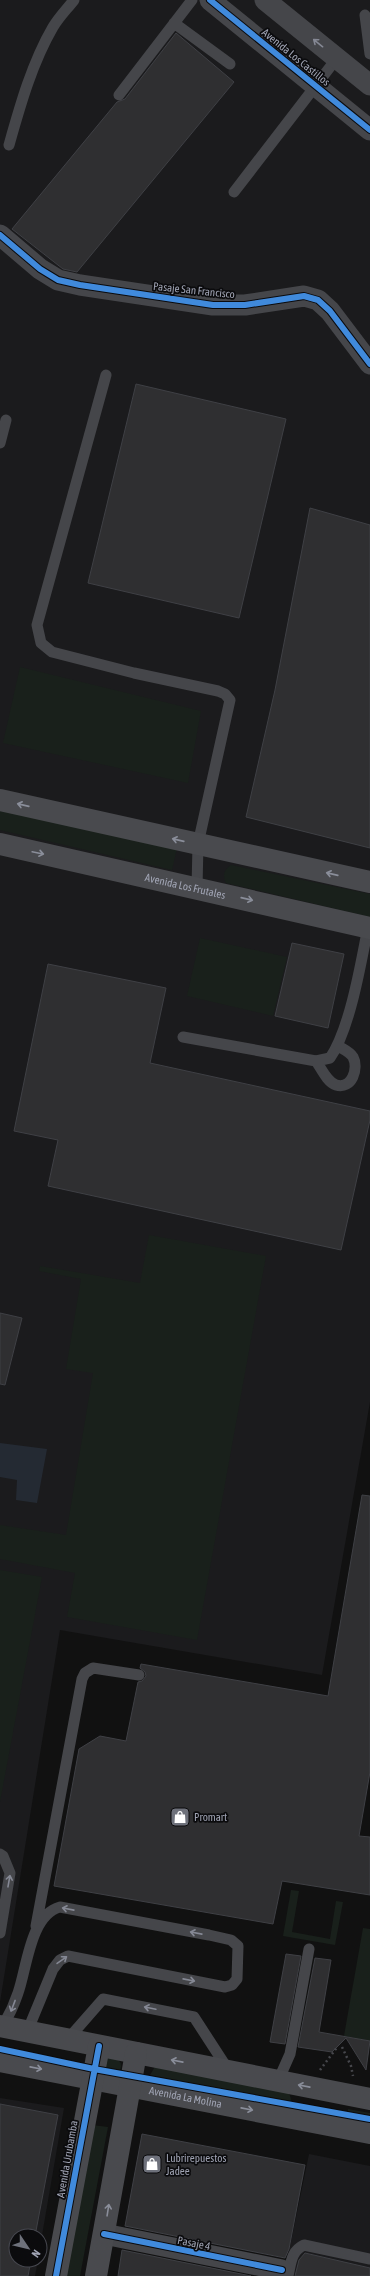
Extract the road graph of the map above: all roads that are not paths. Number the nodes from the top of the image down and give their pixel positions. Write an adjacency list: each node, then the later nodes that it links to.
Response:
1 (74, 0): 14 (lane)
2 (192, 0): 6 (lane)
3 (210, 0): 11 (street, Avenida Los Castillos)
4 (265, 0): 8 (street, one-way to 4)
5 (365, 15): 7 (lane)
6 (174, 23): 9 (lane); 12 (lane)
7 (370, 54)
8 (337, 58): 10 (street); 11 (lane)
9 (230, 64)
10 (370, 85)
11 (315, 86): 13 (street, Avenida Los Castillos); 15 (lane)
12 (119, 96)
13 (370, 130)
14 (9, 145)
15 (234, 192)
16 (0, 235): 17 (street, Pasaje San Francisco)
17 (370, 364)
18 (106, 375): 23 (lane)
19 (6, 420): 20 (lane)
20 (0, 443)
21 (0, 800): 23 (main road, one-way to 21)
22 (0, 844): 25 (main road, Avenida Los Frutales, one-way to 25)
23 (198, 844): 24 (main road, one-way to 23); 25 (lane)
24 (370, 882)
25 (197, 888): 26 (main road, Avenida Los Frutales, one-way to 26)
26 (369, 928): 28 (lane)
27 (184, 1037): 29 (lane)
28 (338, 1046): 29 (lane); 29 (lane)
29 (316, 1061)
30 (139, 1675): 32 (lane)
31 (0, 1854): 33 (lane, one-way to 31)
32 (35, 1930): 35 (lane, one-way to 35); 36 (lane, one-way to 32)
33 (0, 1933)
34 (309, 1949): 43 (lane)
35 (1, 2027): 36 (main road)
36 (27, 2032): 37 (main road)
37 (68, 2039): 38 (main road); 41 (lane, one-way to 37)
38 (99, 2046): 39 (main road); 42 (main road, Avenida Urubamba)
39 (136, 2053): 41 (main road, one-way to 39); 44 (main road)
40 (0, 2061): 42 (main road, Avenida La Molina, one-way to 42)
41 (230, 2071): 43 (main road)
42 (93, 2079): 44 (main road, Avenida La Molina); 52 (main road, Avenida Urubamba)
43 (278, 2081): 45 (main road, one-way to 43)
44 (130, 2086): 47 (main road, Avenida La Molina, one-way to 47); 49 (main road, one-way to 44)
45 (319, 2089): 46 (main road); 47 (main road)
46 (363, 2097)
47 (323, 2124): 48 (main road, Avenida La Molina)
48 (370, 2133)
49 (104, 2234): 51 (street, Pasaje 4); 53 (main road)
50 (370, 2259): 51 (lane)
51 (285, 2273)
52 (56, 2276)
53 (96, 2276)

